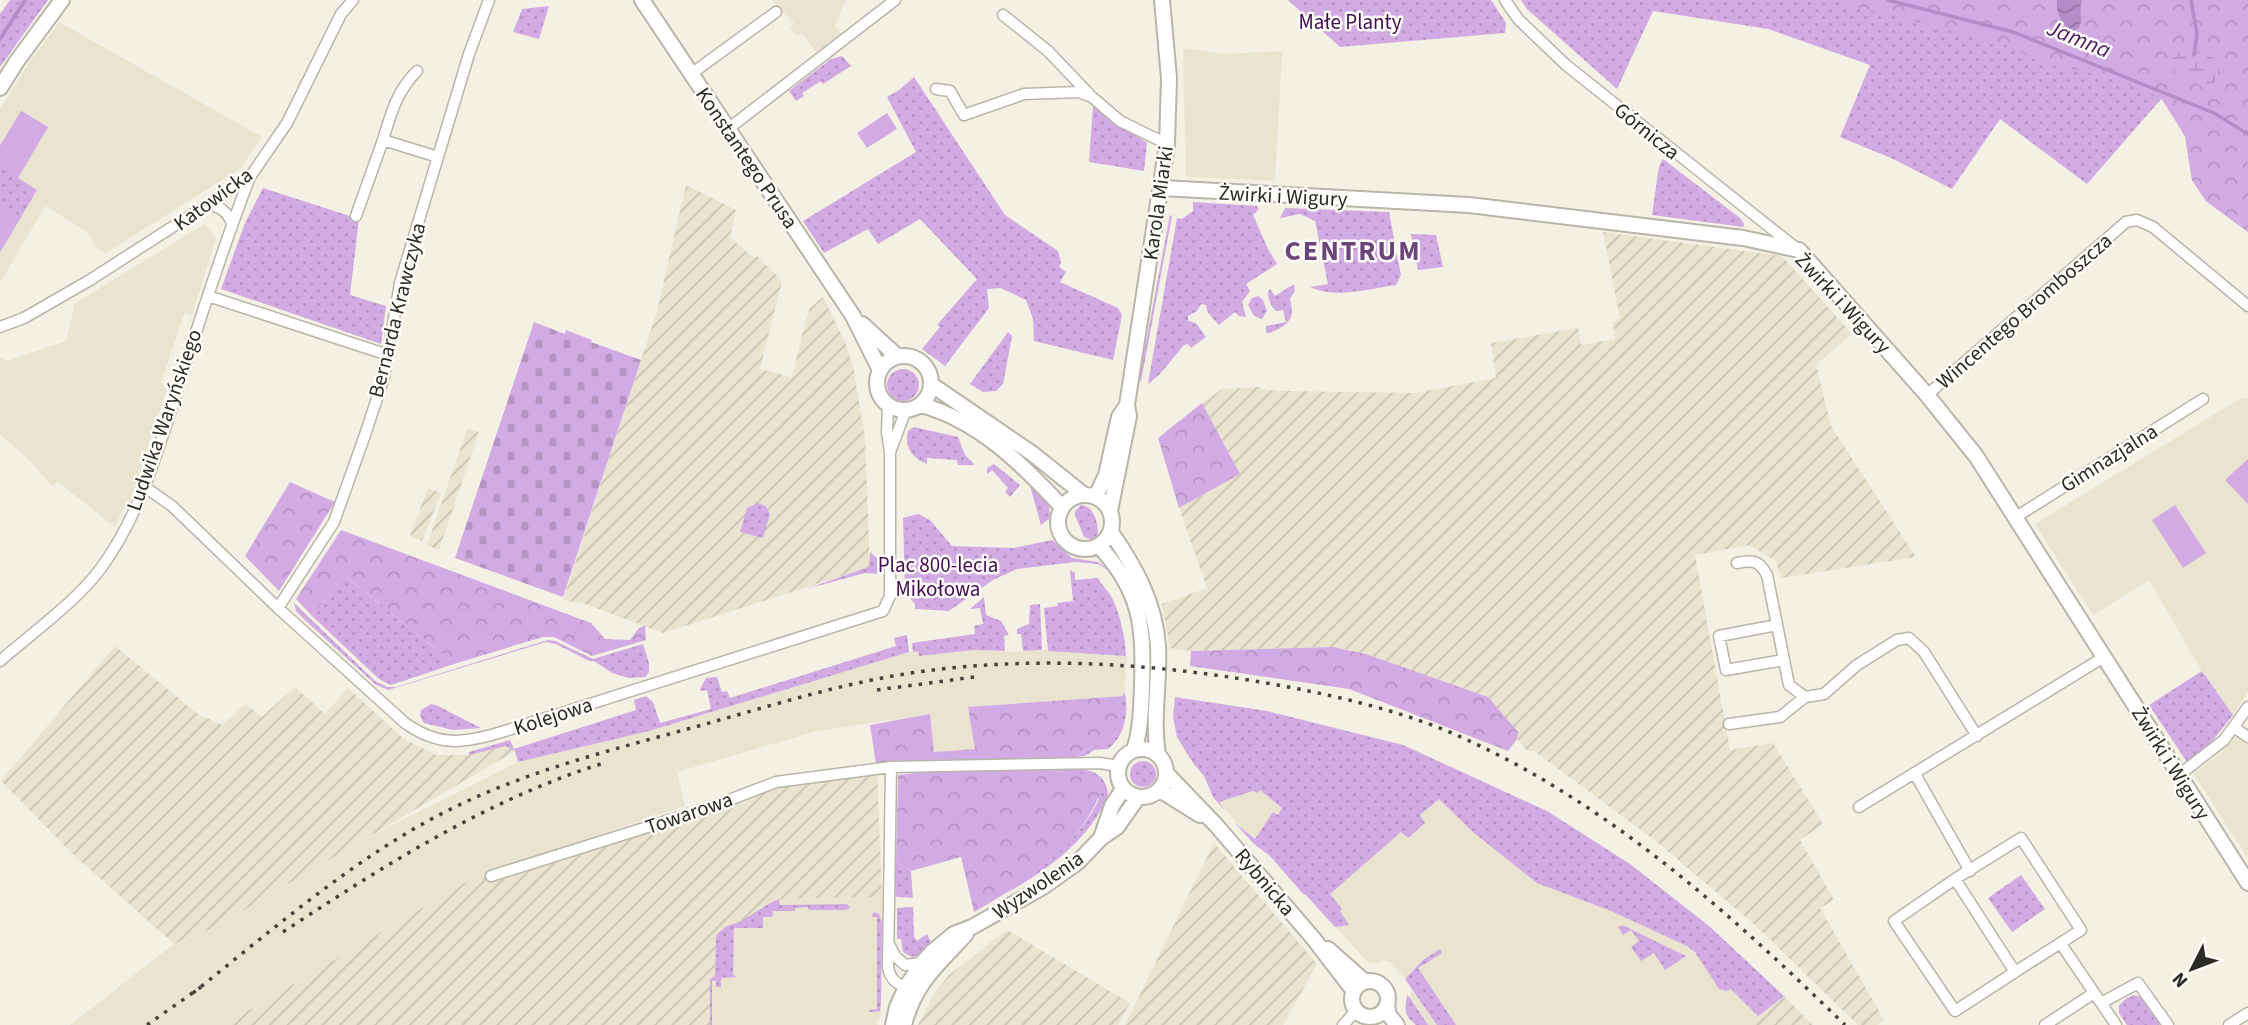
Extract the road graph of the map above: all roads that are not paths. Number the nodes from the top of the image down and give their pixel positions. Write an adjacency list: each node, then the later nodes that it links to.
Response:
1 (62, 0): 12 (street)
2 (354, 0): 19 (street, Katowicka)
3 (489, 0): 18 (street, Bernarda Krawczyka)
4 (642, 0): 11 (street, Konstantego Prusa)
5 (895, 0): 15 (street)
6 (1161, 0): 17 (street, Karola Miarki)
7 (1505, 0): 26 (street, Górnicza)
8 (776, 12): 11 (street)
9 (1003, 15): 14 (street)
10 (417, 71): 16 (street)
11 (691, 74): 15 (street, Konstantego Prusa)
12 (0, 88)
13 (936, 89): 14 (street)
14 (1092, 97): 17 (street)
15 (728, 129): 29 (street, Konstantego Prusa)
16 (383, 140): 18 (street); 24 (street)
17 (1167, 144): 20 (street, Karola Miarki)
18 (438, 157): 31 (street, Bernarda Krawczyka)
19 (250, 177): 21 (street, Katowicka); 23 (street, Ludwika Waryńskiego)
20 (1162, 188): 26 (street, Żwirki i Wigury); 39 (street, Karola Miarki)
21 (224, 196): 22 (street, Katowicka); 23 (street)
22 (210, 205): 25 (street); 30 (street, Katowicka)
23 (239, 207): 25 (street, Ludwika Waryńskiego)
24 (356, 216)
25 (232, 224): 27 (street, Ludwika Waryńskiego)
26 (1799, 250): 35 (street, Żwirki i Wigury)
27 (208, 296): 31 (street); 42 (street, Ludwika Waryńskiego)
28 (2248, 306): 35 (street, Wincentego Bromboszcza)
29 (853, 316): 32 (street, Konstantego Prusa); 33 (street, Konstantego Prusa)
30 (0, 327)
31 (388, 355): 50 (street, Bernarda Krawczyka)
32 (897, 356): 33 (street); 34 (street)
33 (880, 370): 37 (street)
34 (932, 385): 38 (street); 43 (street)
35 (1927, 396): 46 (street, Żwirki i Wigury)
36 (2203, 399): 46 (street, Gimnazjalna)
37 (888, 405): 40 (street); 41 (street, Kolejowa)
38 (920, 405): 40 (street); 44 (street)
39 (1127, 405): 43 (street, Karola Miarki); 45 (street, Karola Miarki)
40 (906, 410): 41 (street, Kolejowa)
41 (890, 452): 50 (street, Kolejowa)
42 (145, 487): 50 (street, Kolejowa); 54 (street, Ludwika Waryńskiego)
43 (1089, 495): 44 (street); 45 (street)
44 (1062, 507): 48 (street)
45 (1110, 511): 47 (street)
46 (2016, 517): 52 (street, Żwirki i Wigury)
47 (1111, 532): 48 (street); 62 (street)
48 (1099, 546): 61 (street)
49 (1737, 563): 51 (street)
50 (278, 608)
51 (1777, 625): 53 (street); 53 (street)
52 (2105, 657): 59 (street); 67 (street, Żwirki i Wigury)
53 (1784, 660): 55 (street)
54 (0, 661)
55 (1805, 697): 57 (street); 59 (street)
56 (2248, 707): 58 (street)
57 (1729, 724)
58 (2235, 728): 60 (street); 67 (street)
59 (1977, 736): 66 (street)
60 (2248, 737)
61 (1134, 750): 62 (street); 63 (street)
62 (1158, 755): 65 (street)
63 (1118, 766): 64 (street, Towarowa); 68 (street)
64 (891, 767): 75 (street, Towarowa); 80 (street)
65 (1167, 774): 69 (street); 72 (street, Rybnicka)
66 (1916, 774): 71 (street); 74 (street)
67 (2179, 775): 77 (street, Żwirki i Wigury)
68 (1123, 789): 70 (street); 73 (street, Wyzwolenia)
69 (1160, 790): 70 (street); 72 (street, Rybnicka)
70 (1138, 797): 73 (street, Wyzwolenia)
71 (1859, 807)
72 (1216, 825): 83 (street, Rybnicka)
73 (1101, 838): 78 (street, Wyzwolenia)
74 (1970, 871): 76 (street); 79 (street)
75 (491, 876)
76 (1955, 879): 82 (street); 82 (street)
77 (2248, 883)
78 (972, 928): 81 (street, Wyzwolenia); 84 (street, Wyzwolenia)
79 (2061, 944): 82 (street); 85 (street)
80 (890, 945): 81 (street); 84 (street)
81 (922, 962): 84 (street, Wyzwolenia)
82 (2015, 972)
83 (1359, 986): 87 (street); 88 (street)
84 (911, 988): 91 (street, Wyzwolenia); 92 (street, Wyzwolenia)
85 (2094, 993): 86 (street); 95 (street)
86 (2101, 1003): 96 (street); 97 (street)
87 (1387, 1006): 90 (street); 94 (street)
88 (1356, 1011): 90 (street); 93 (street)
89 (2248, 1013): 98 (street)
90 (1377, 1021)
91 (893, 1025)
92 (904, 1025)
93 (1343, 1025)
94 (1396, 1025)
95 (2045, 1025)
96 (2116, 1025)
97 (2168, 1025)
98 (2229, 1025)

